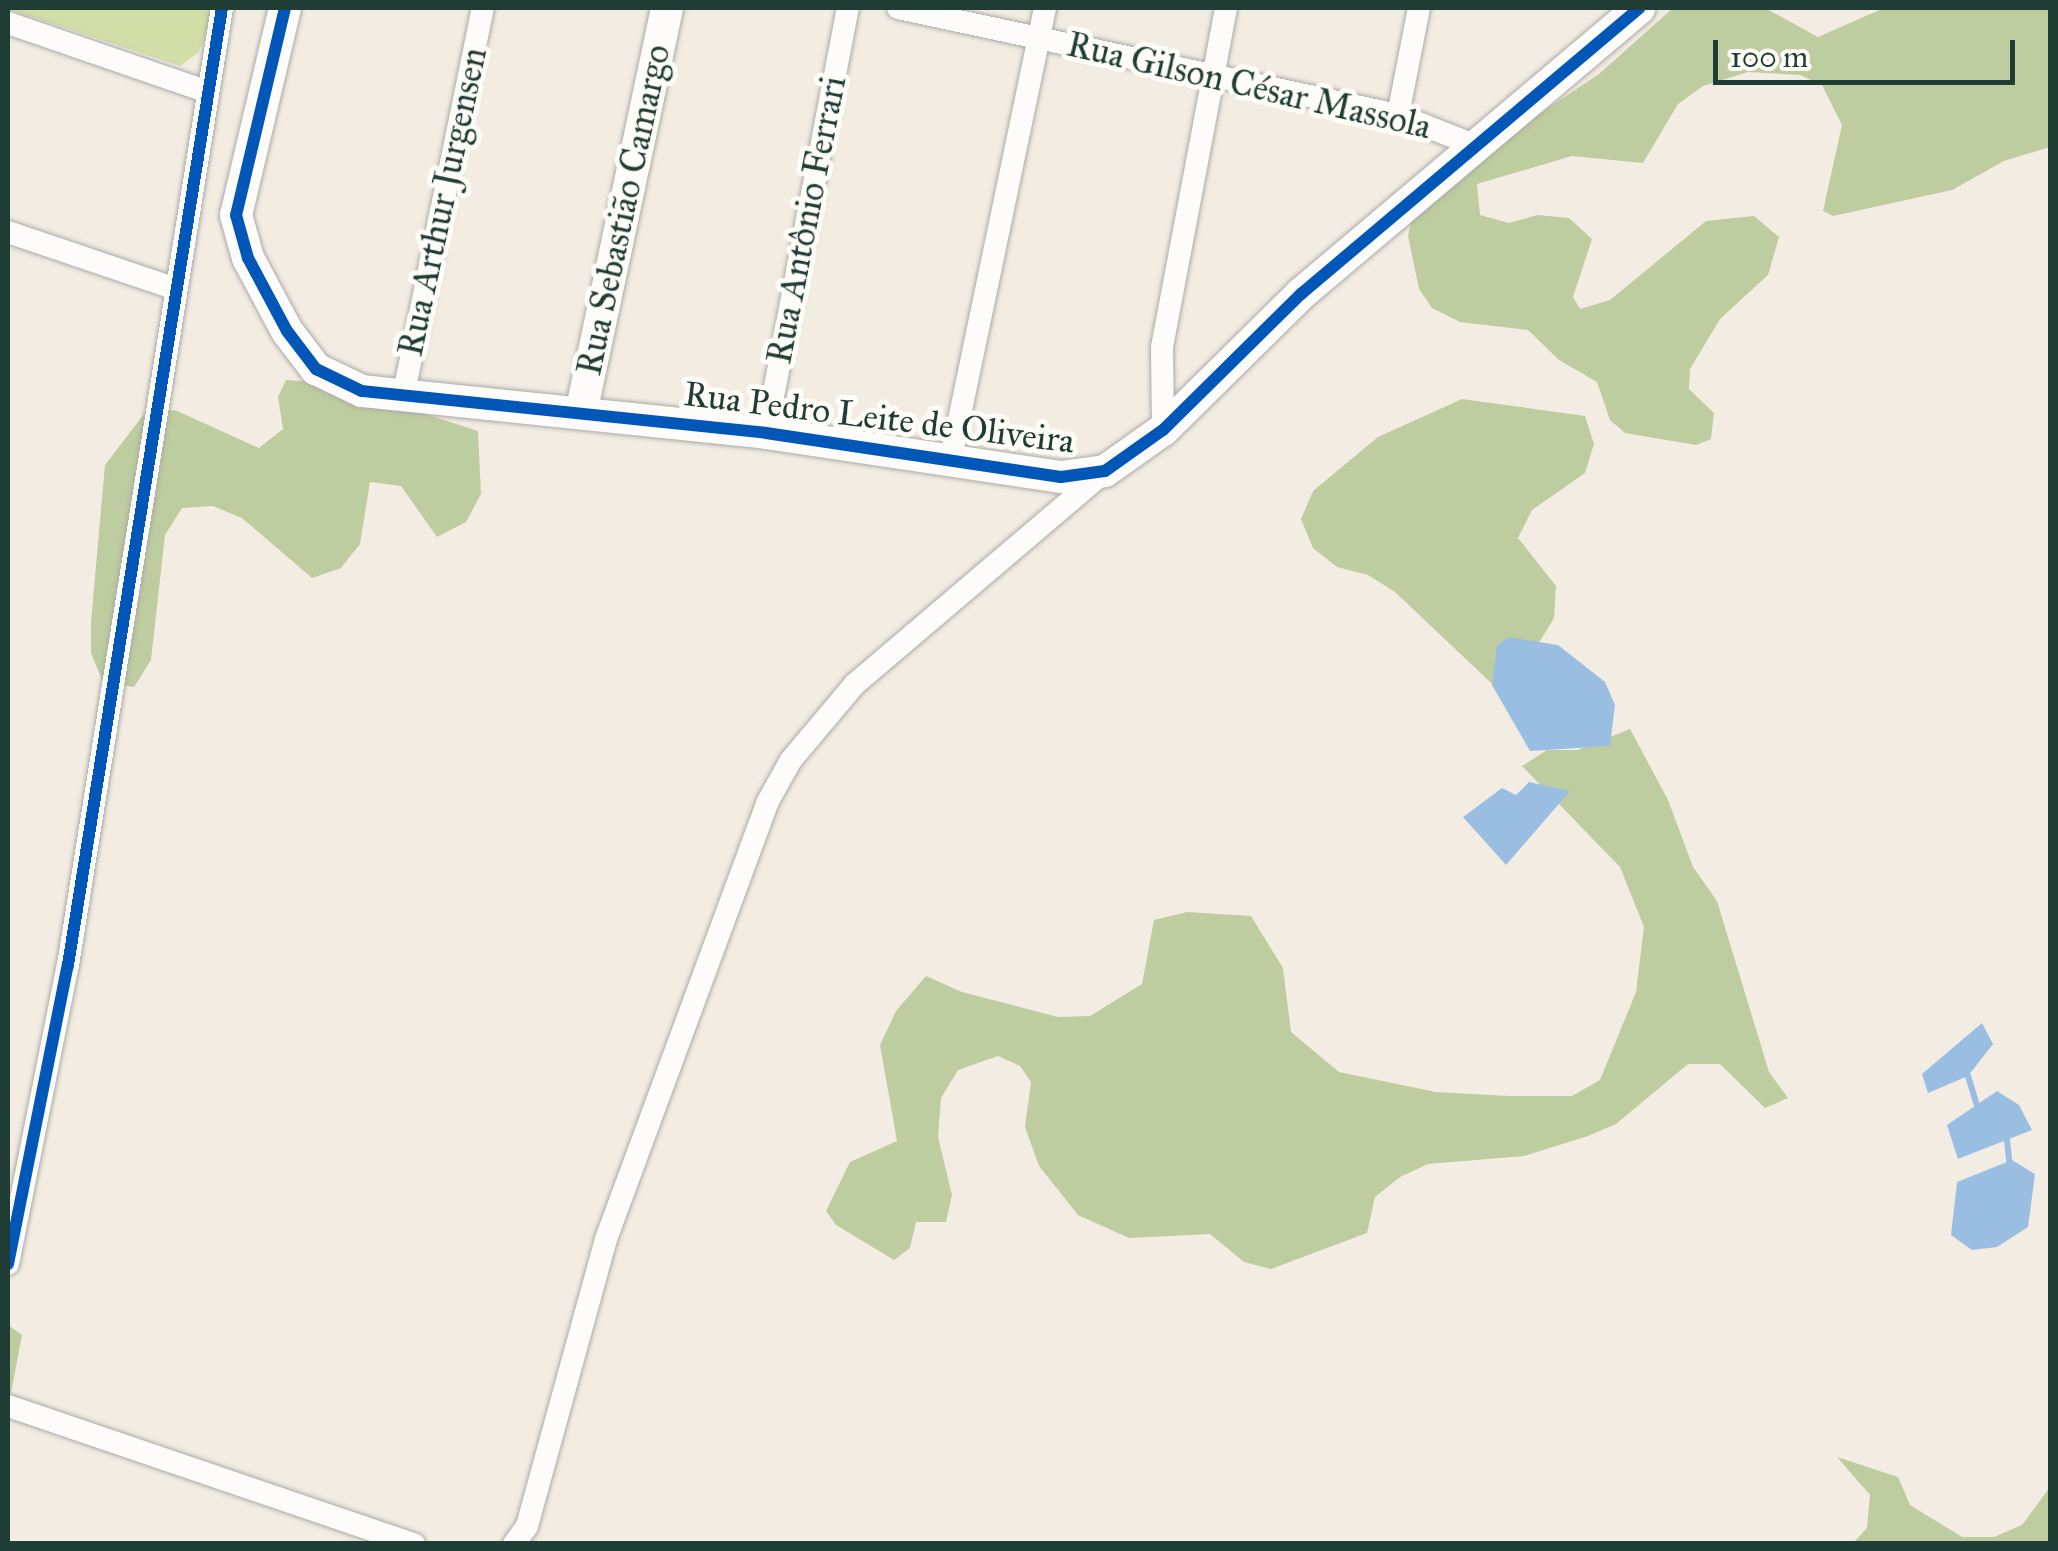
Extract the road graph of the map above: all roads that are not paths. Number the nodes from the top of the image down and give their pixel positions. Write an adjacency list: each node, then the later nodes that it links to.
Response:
1 (222, 8): 15 (street)
2 (284, 8): 20 (street, Rua Pedro Leite de Oliveira)
3 (483, 8): 20 (street, Rua Arthur Jurgensen)
4 (667, 8): 21 (street, Rua Sebastião Camargo)
5 (848, 8): 23 (street, Rua Antônio Ferrari)
6 (898, 8): 13 (street, Rua Gilson César Massola)
7 (1045, 8): 13 (street)
8 (1226, 8): 14 (street)
9 (1420, 8): 16 (street)
10 (1638, 8): 11 (street, Rua Pedro Leite de Oliveira)
11 (1610, 19): 17 (street, Rua Pedro Leite de Oliveira)
12 (8, 23): 15 (street)
13 (1038, 38): 14 (street, Rua Gilson César Massola); 24 (street)
14 (1210, 74): 16 (street, Rua Gilson César Massola); 22 (street)
15 (205, 91): 19 (street)
16 (1398, 114): 17 (street, Rua Gilson César Massola)
17 (1480, 147): 22 (street, Rua Pedro Leite de Oliveira)
18 (8, 232): 19 (street)
19 (174, 288): 26 (street)
20 (403, 397): 21 (street, Rua Pedro Leite de Oliveira)
21 (581, 413): 23 (street, Rua Pedro Leite de Oliveira)
22 (1163, 430): 25 (street, Rua Pedro Leite de Oliveira)
23 (766, 434): 24 (street, Rua Pedro Leite de Oliveira)
24 (951, 458): 25 (street, Rua Pedro Leite de Oliveira)
25 (1105, 471): 29 (street)
26 (8, 1264)
27 (8, 1406): 28 (street)
28 (414, 1544)
29 (514, 1544)

